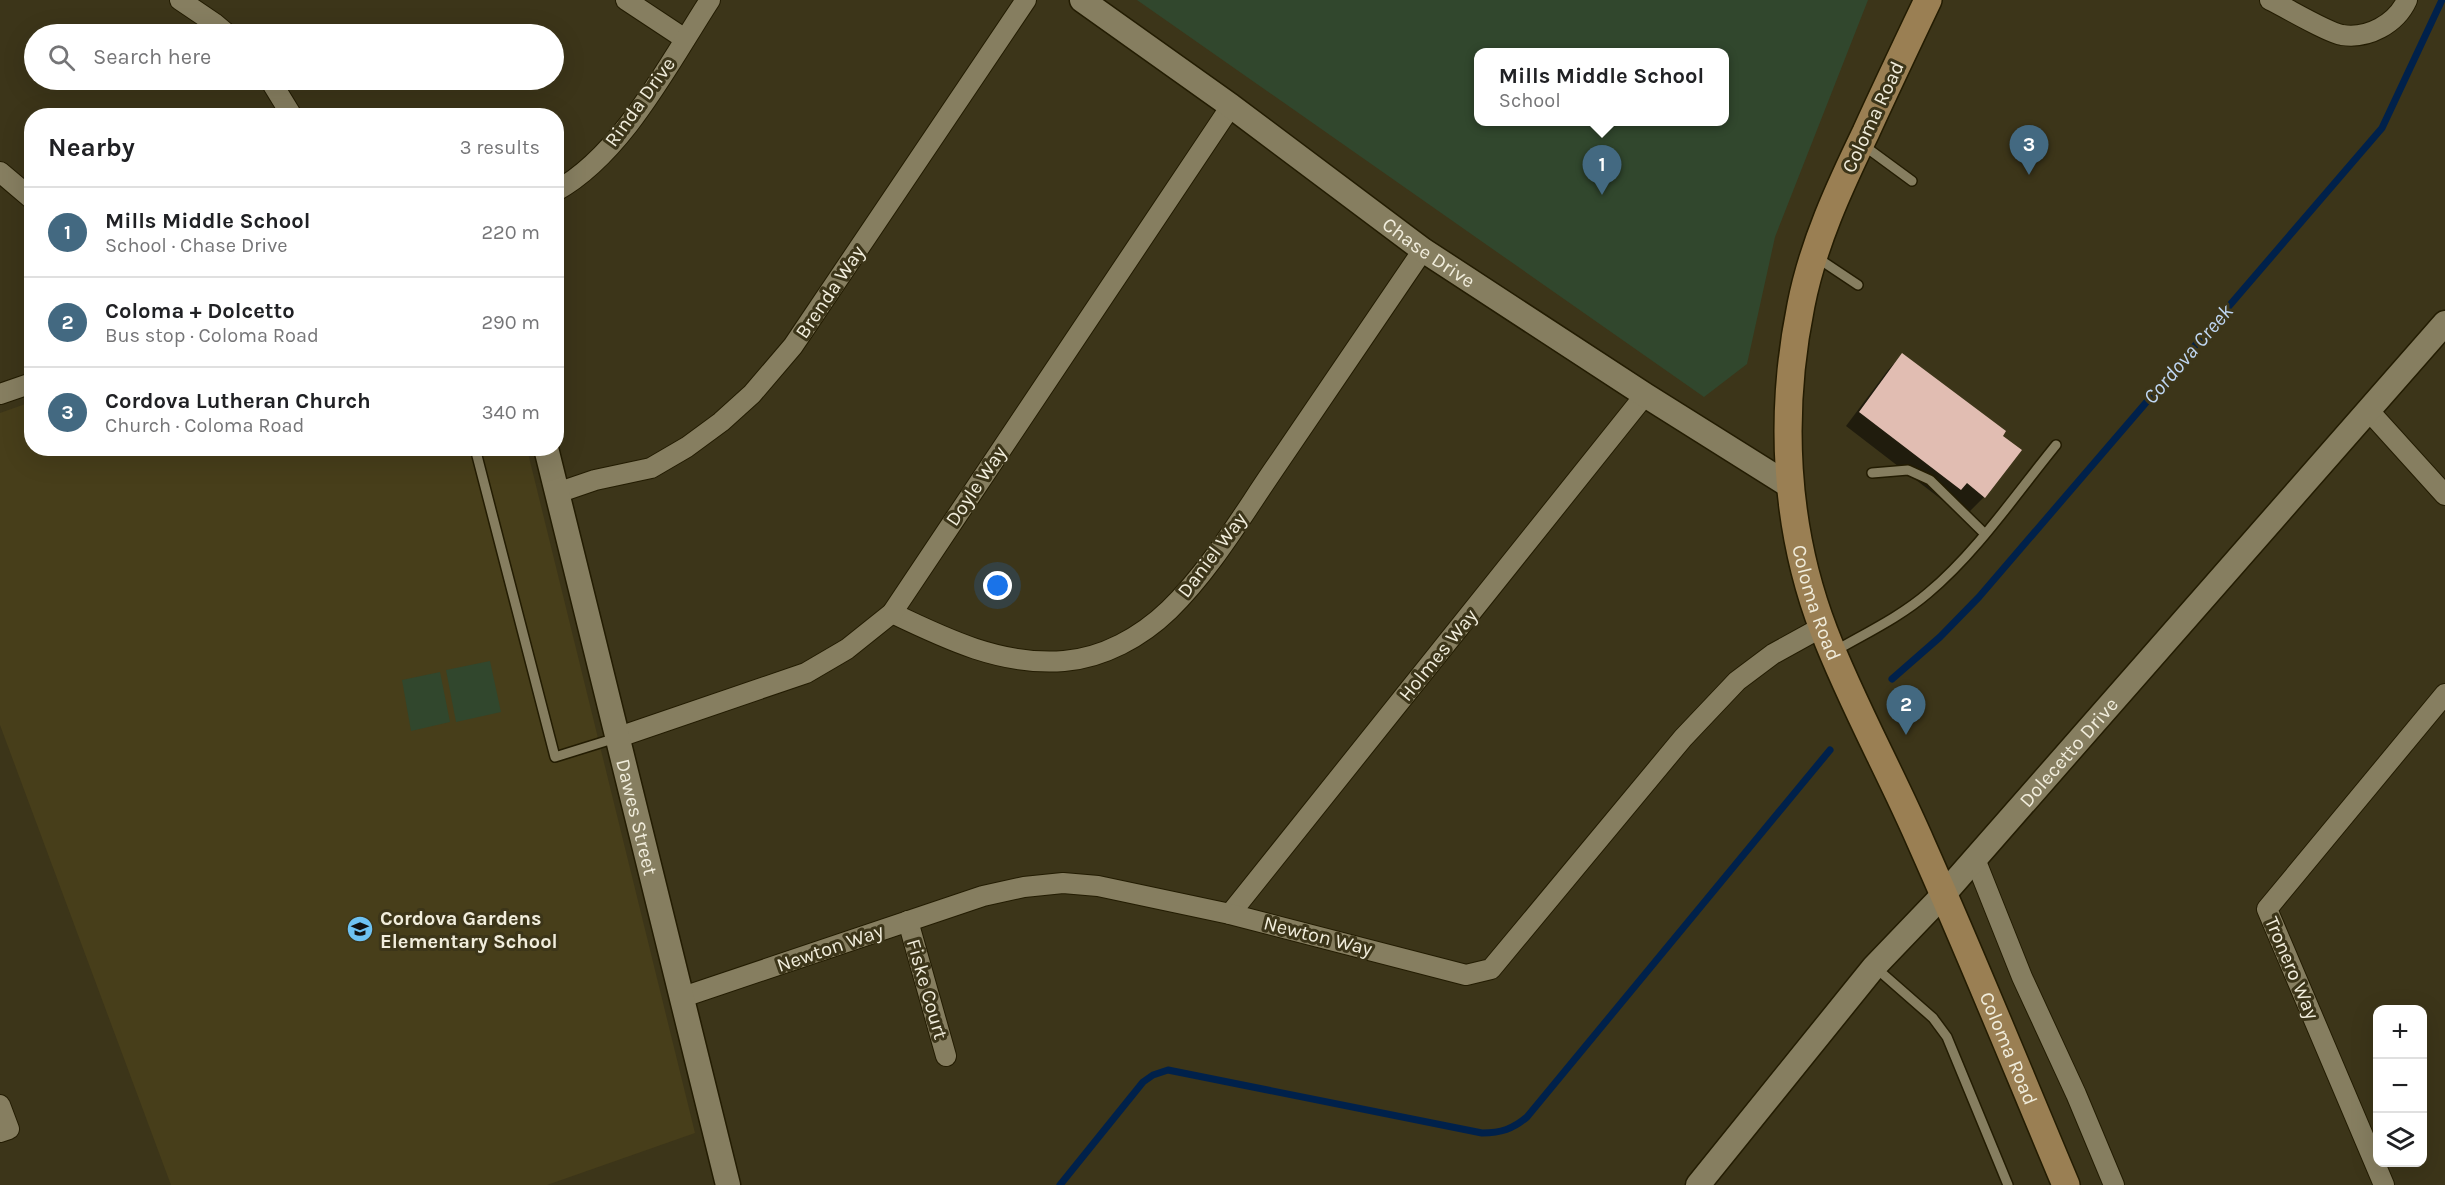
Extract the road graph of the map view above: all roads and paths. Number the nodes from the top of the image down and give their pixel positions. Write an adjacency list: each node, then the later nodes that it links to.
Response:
1 (180, 0): 9 (street)
2 (627, 0): 10 (street)
3 (710, 0): 10 (street, Rinda Drive)
4 (1026, 0): 32 (street, Brenda Way)
5 (1082, 0): 12 (street, Chase Drive)
6 (1928, 0): 14 (main road, Coloma Road)
7 (2270, 0): 8 (street)
8 (2407, 0)
9 (213, 24)
10 (685, 39): 17 (street, Rinda Drive)
11 (276, 90): 13 (street)
12 (1231, 106): 19 (street, Chase Drive); 35 (street, Doyle Way)
13 (287, 108)
14 (1860, 143): 16 (lane); 20 (main road, Coloma Road)
15 (0, 172): 18 (street)
16 (1912, 181)
17 (564, 185)
18 (24, 192)
19 (1423, 250): 25 (street, Chase Drive); 35 (street, Daniel Way)
20 (1814, 255): 21 (lane); 31 (main road, Coloma Road)
21 (1858, 285)
22 (2445, 323): 26 (street, Dolecetto Drive)
23 (24, 386): 24 (street)
24 (0, 394)
25 (1645, 395): 31 (street, Chase Drive); 42 (street, Holmes Way)
26 (2369, 411): 33 (street); 40 (street, Dolecetto Drive)
27 (2056, 445): 34 (lane)
28 (477, 456): 39 (lane)
29 (548, 456): 32 (street, Dawes Street)
30 (1872, 473): 34 (lane)
31 (1790, 486): 36 (main road, Coloma Road)
32 (557, 493): 39 (street, Dawes Street)
33 (2445, 495)
34 (1984, 533): 37 (lane)
35 (892, 612): 39 (street, Doyle Way)
36 (1822, 627): 37 (main road, Coloma Road); 42 (street, Newton Way)
37 (1833, 652): 41 (main road, Coloma Road)
38 (2445, 694): 54 (street, Tronero Way)
39 (616, 738): 45 (street, Dawes Street)
40 (1975, 859): 41 (street, Dolecetto Drive); 53 (street)
41 (1944, 894): 44 (street, Dolecetto Drive); 52 (main road, Coloma Road)
42 (1230, 914): 43 (street, Newton Way)
43 (908, 921): 45 (street, Newton Way); 46 (street, Fiske Court)
44 (1874, 967): 50 (street, Dolecetto Drive); 51 (lane)
45 (683, 997): 49 (street, Dawes Street)
46 (946, 1056)
47 (0, 1105): 48 (street)
48 (0, 1132)
49 (728, 1185)
50 (1698, 1185)
51 (2008, 1185)
52 (2066, 1185)
53 (2114, 1185)
54 (2384, 1185)

